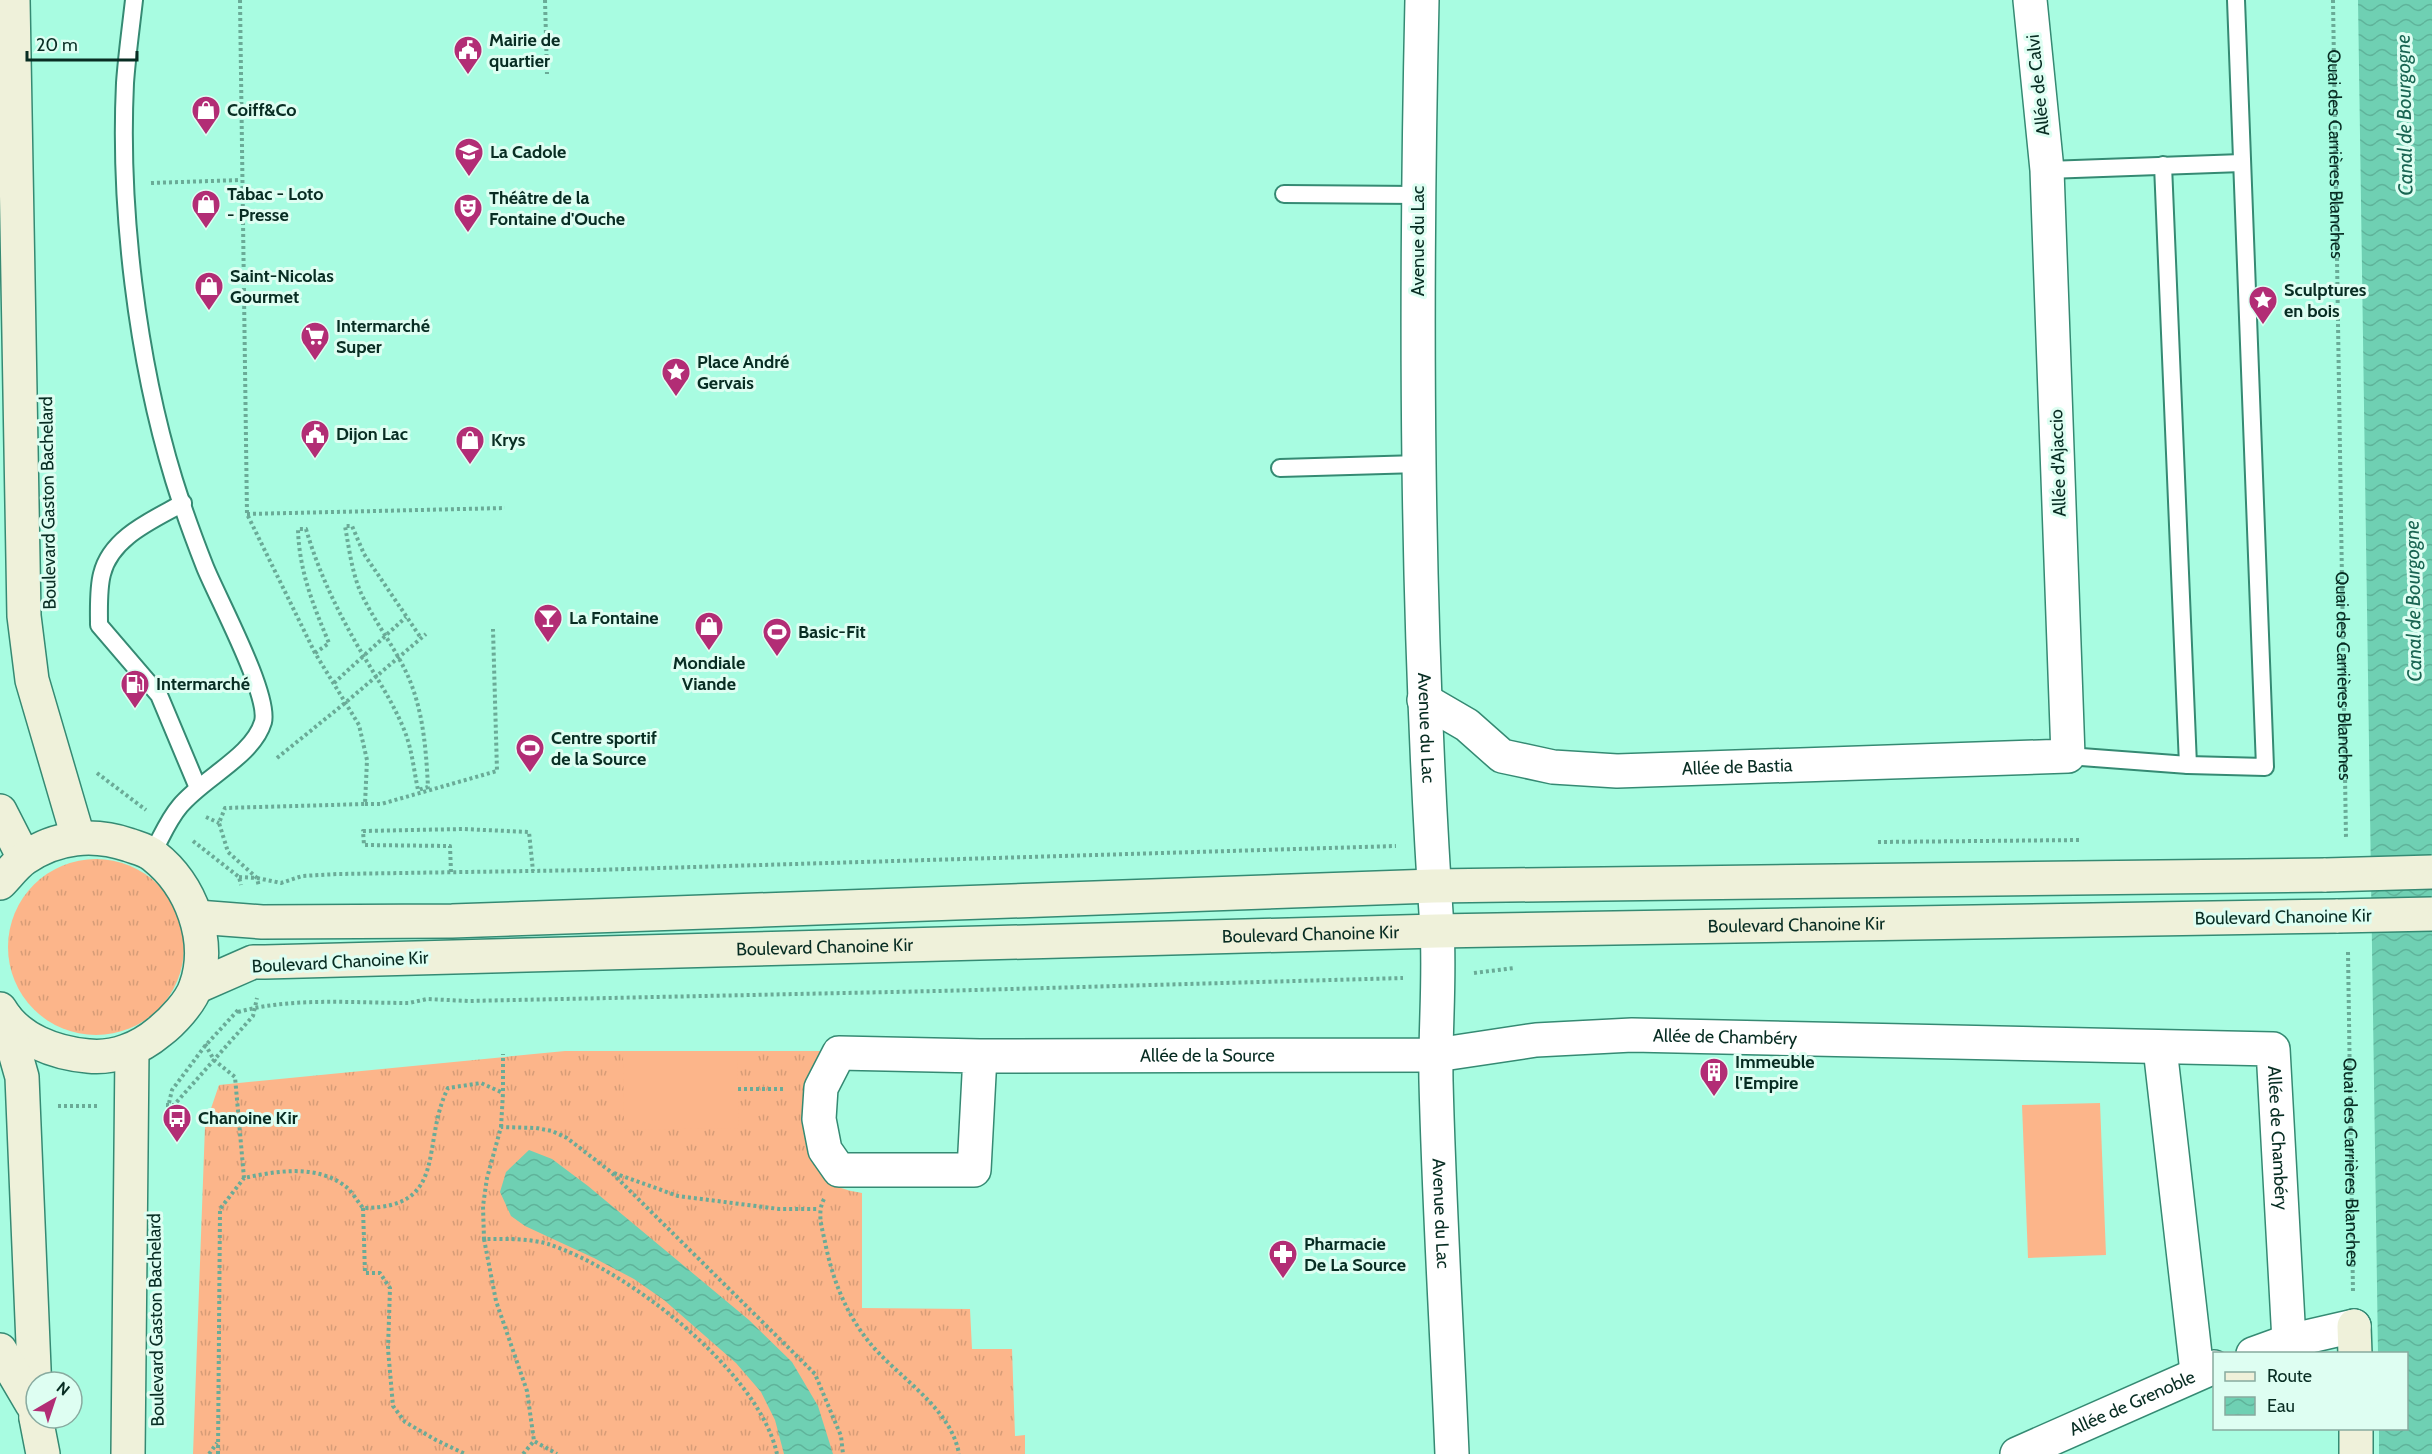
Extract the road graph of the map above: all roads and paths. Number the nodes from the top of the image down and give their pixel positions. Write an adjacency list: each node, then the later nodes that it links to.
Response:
1 (13, 0): 42 (main road, Boulevard Gaston Bachelard)
2 (134, 0): 13 (lane)
3 (545, 0): 8 (path)
4 (1422, 0): 15 (street, Avenue du Lac)
5 (2030, 0): 11 (street, Allée de Calvi)
6 (2236, 0): 9 (lane)
7 (2333, 0): 43 (path, Quai des Carrières Blanches)
8 (547, 74)
9 (2242, 164): 10 (lane); 34 (lane)
10 (2163, 165): 11 (lane); 34 (lane)
11 (2047, 170): 32 (street, Allée d'Ajaccio)
12 (241, 180): 13 (path)
13 (126, 184): 18 (lane)
14 (1284, 194): 15 (lane)
15 (1418, 195): 16 (street, Avenue du Lac)
16 (1419, 464): 17 (lane); 31 (street, Avenue du Lac)
17 (1280, 468)
18 (183, 503): 36 (lane); 36 (lane)
19 (504, 508): 20 (path)
20 (247, 514)
21 (406, 617): 24 (path); 24 (path); 25 (path)
22 (493, 629): 38 (path)
23 (426, 633): 25 (path)
24 (385, 637): 27 (path); 28 (path)
25 (421, 638): 28 (path)
26 (315, 653): 27 (path)
27 (364, 656): 29 (path); 30 (path)
28 (398, 658): 29 (path); 29 (path)
29 (377, 676): 33 (path)
30 (334, 683)
31 (1424, 700): 32 (street, Allée de Bastia); 50 (street, Avenue du Lac)
32 (2068, 756): 34 (lane)
33 (276, 758)
34 (2188, 765)
35 (91, 768): 41 (path)
36 (198, 788): 41 (lane)
37 (231, 801): 39 (path)
38 (364, 804)
39 (225, 808)
40 (0, 811): 45 (main road)
41 (168, 825): 44 (lane); 53 (path)
42 (78, 837): 44 (main road); 45 (main road)
43 (2347, 848)
44 (152, 854): 52 (main road)
45 (24, 858): 49 (main road)
46 (533, 871): 47 (path)
47 (451, 872)
48 (2432, 872): 50 (main road, Boulevard Chanoine Kir, bridge)
49 (0, 883)
50 (1432, 886): 53 (main road, Boulevard Chanoine Kir); 54 (street, Avenue du Lac)
51 (2432, 914): 54 (main road, Boulevard Chanoine Kir, bridge)
52 (197, 918): 53 (main road, Boulevard Chanoine Kir); 59 (main road)
53 (251, 921)
54 (1437, 931): 56 (main road, Boulevard Chanoine Kir); 58 (street, Avenue du Lac)
55 (2348, 944): 79 (path, Quai des Carrières Blanches)
56 (253, 962): 59 (main road, Boulevard Chanoine Kir); 60 (path)
57 (1519, 967): 58 (path)
58 (1437, 977): 60 (path); 67 (street, Avenue du Lac)
59 (196, 987): 62 (path); 64 (main road)
60 (238, 1011): 62 (path)
61 (2, 1013): 64 (main road); 83 (main road)
62 (205, 1046): 71 (path); 75 (path)
63 (2160, 1048): 67 (street, Allée de Chambéry); 80 (street, Allée de Chambéry); 84 (street)
64 (132, 1050): 91 (main road, Boulevard Gaston Bachelard)
65 (503, 1054): 70 (path)
66 (980, 1056): 67 (street, Allée de la Source); 68 (street, Allée de la Source); 73 (street)
67 (1436, 1056): 100 (street, Avenue du Lac)
68 (821, 1088): 69 (path); 73 (street, Allée de la Source)
69 (738, 1089)
70 (503, 1093): 72 (path); 76 (path)
71 (168, 1117)
72 (501, 1127): 74 (path); 78 (path)
73 (839, 1170): 77 (path)
74 (611, 1172): 77 (path); 98 (path)
75 (244, 1178): 76 (path); 89 (path)
76 (363, 1208): 94 (path)
77 (819, 1209): 99 (path)
78 (484, 1239): 88 (path); 97 (path)
79 (2355, 1340): 80 (street)
80 (2289, 1341): 81 (street)
81 (2256, 1352)
82 (1, 1353): 85 (main road)
83 (34, 1370)
84 (2206, 1370): 101 (street, Allée de Grenoble)
85 (24, 1394)
86 (39, 1430): 90 (main road)
87 (2356, 1430): 102 (main road)
88 (534, 1441): 95 (path); 96 (path)
89 (217, 1443): 92 (path); 93 (path)
90 (43, 1454)
91 (128, 1454)
92 (208, 1454)
93 (218, 1454)
94 (465, 1454)
95 (523, 1454)
96 (556, 1454)
97 (777, 1454)
98 (843, 1454)
99 (959, 1454)
100 (1452, 1454)
101 (2017, 1454)
102 (2356, 1454)

